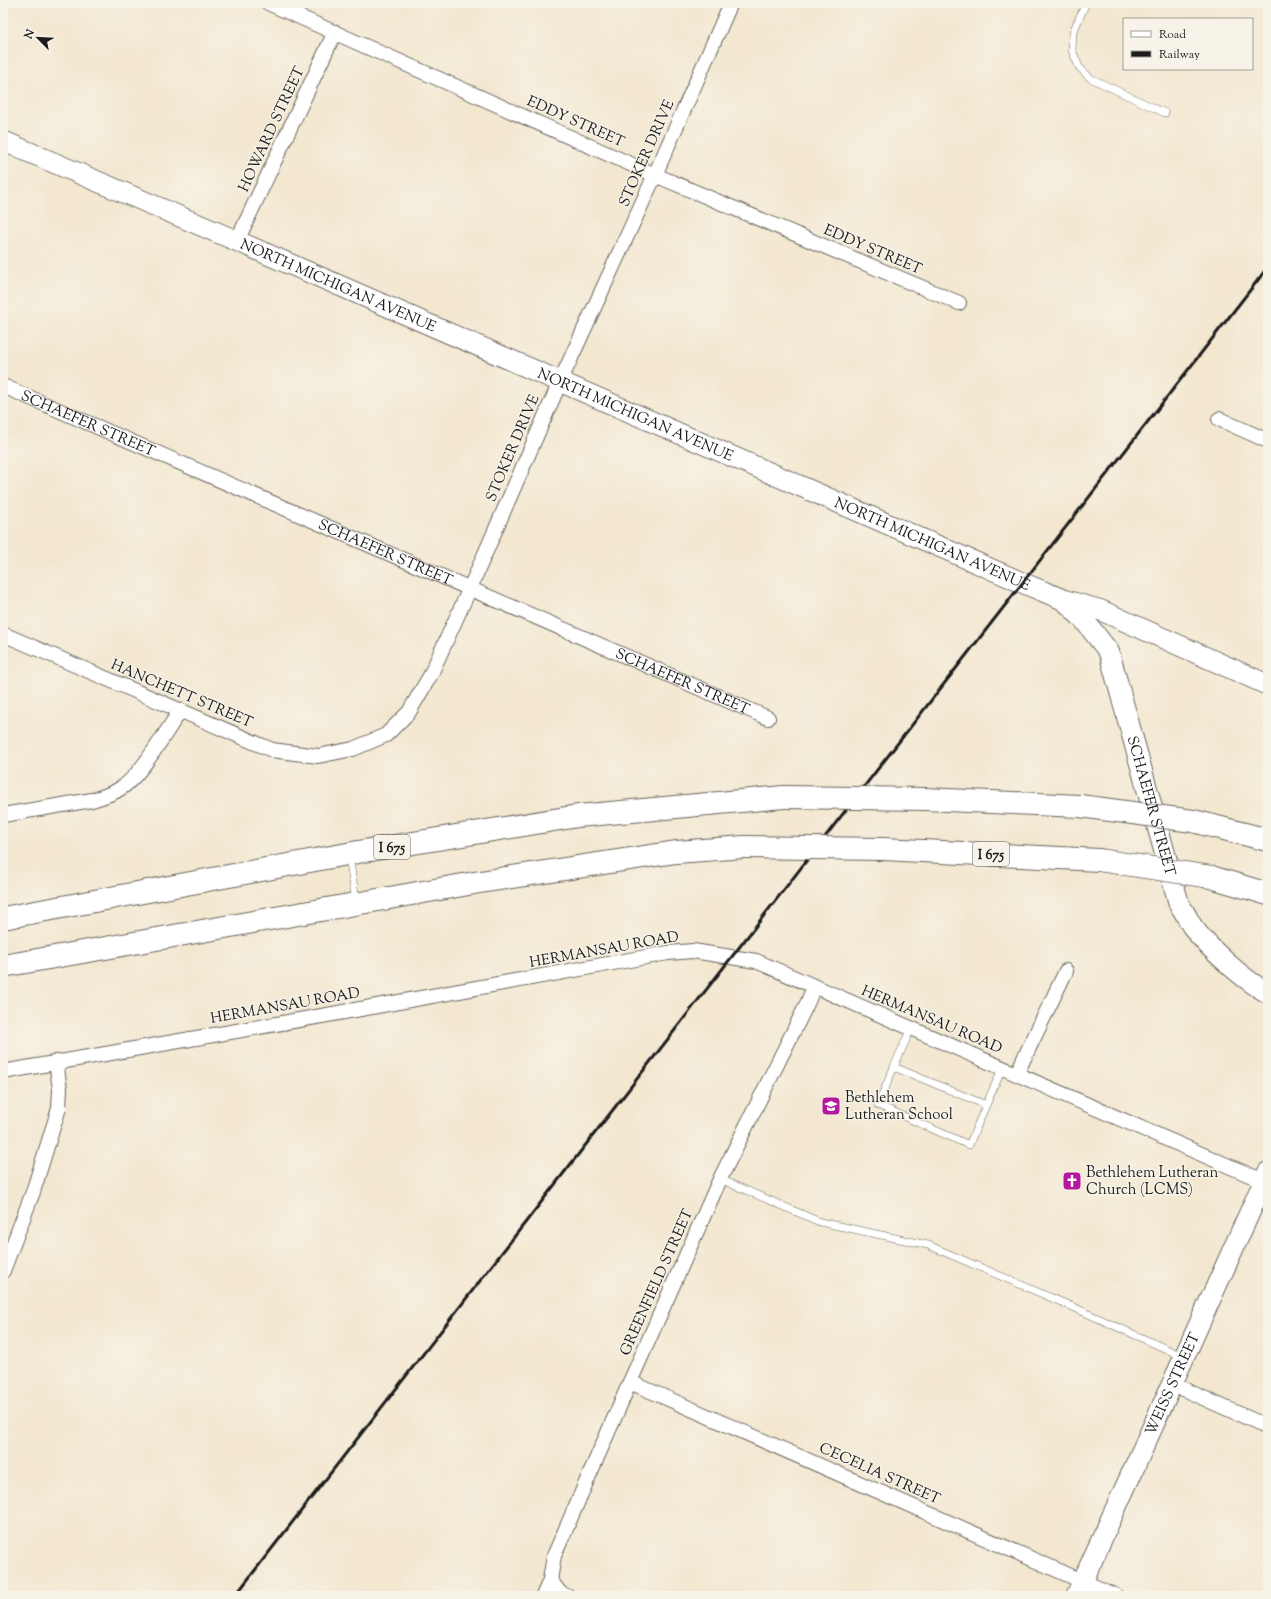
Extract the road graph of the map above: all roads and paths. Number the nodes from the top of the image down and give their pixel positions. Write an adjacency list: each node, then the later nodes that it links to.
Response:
1 (268, 3): 4 (street, EDDY STREET)
2 (731, 3): 7 (street, STOKER DRIVE)
3 (1086, 3): 5 (lane)
4 (336, 32): 7 (street, EDDY STREET); 8 (street, HOWARD STREET)
5 (1165, 113)
6 (3, 141): 8 (street, NORTH MICHIGAN AVENUE)
7 (655, 175): 9 (street, EDDY STREET); 10 (street, STOKER DRIVE)
8 (237, 240): 10 (street, NORTH MICHIGAN AVENUE)
9 (959, 303)
10 (560, 382): 14 (street, STOKER DRIVE); 15 (street, NORTH MICHIGAN AVENUE)
11 (3, 386): 14 (street, SCHAEFER STREET)
12 (1219, 419): 13 (street)
13 (1268, 441)
14 (470, 588): 21 (street, SCHAEFER STREET); 22 (street, STOKER DRIVE)
15 (1064, 600): 16 (street, NORTH MICHIGAN AVENUE); 18 (street, SCHAEFER STREET)
16 (1130, 625): 18 (street); 19 (street, NORTH MICHIGAN AVENUE)
17 (3, 634): 20 (street, HANCHETT STREET)
18 (1109, 652): 32 (street, SCHAEFER STREET)
19 (1268, 685)
20 (180, 711): 22 (street, HANCHETT STREET); 23 (street)
21 (768, 718)
22 (353, 749)
23 (3, 815)
24 (1268, 840): 25 (highway, I 675, bridge)
25 (349, 854): 27 (lane); 28 (highway, I 675)
26 (1268, 894): 27 (highway, I 675, bridge)
27 (356, 904): 29 (highway, I 675)
28 (3, 918)
29 (3, 966)
30 (1066, 971): 38 (street)
31 (814, 987): 33 (street, HERMANSAU ROAD); 34 (street, HERMANSAU ROAD); 40 (street, GREENFIELD STREET)
32 (1268, 994)
33 (911, 1028): 35 (street, HERMANSAU ROAD); 36 (lane)
34 (56, 1062): 37 (street, HERMANSAU ROAD); 42 (street)
35 (1003, 1067): 38 (street, HERMANSAU ROAD); 39 (lane)
36 (894, 1068): 39 (lane); 39 (lane)
37 (3, 1072)
38 (1017, 1074): 41 (street, HERMANSAU ROAD)
39 (986, 1105)
40 (720, 1179): 43 (lane); 44 (street, GREENFIELD STREET)
41 (1267, 1179): 43 (street, WEISS STREET)
42 (3, 1271)
43 (1184, 1357): 45 (street, WEISS STREET)
44 (630, 1382): 47 (street, GREENFIELD STREET); 48 (street, CECELIA STREET)
45 (1172, 1384): 46 (street); 48 (street, WEISS STREET)
46 (1268, 1427)
47 (550, 1580): 49 (street, GREENFIELD STREET); 50 (street)
48 (1079, 1589): 51 (street, CECELIA STREET)
49 (543, 1596)
50 (566, 1596)
51 (1116, 1596)

